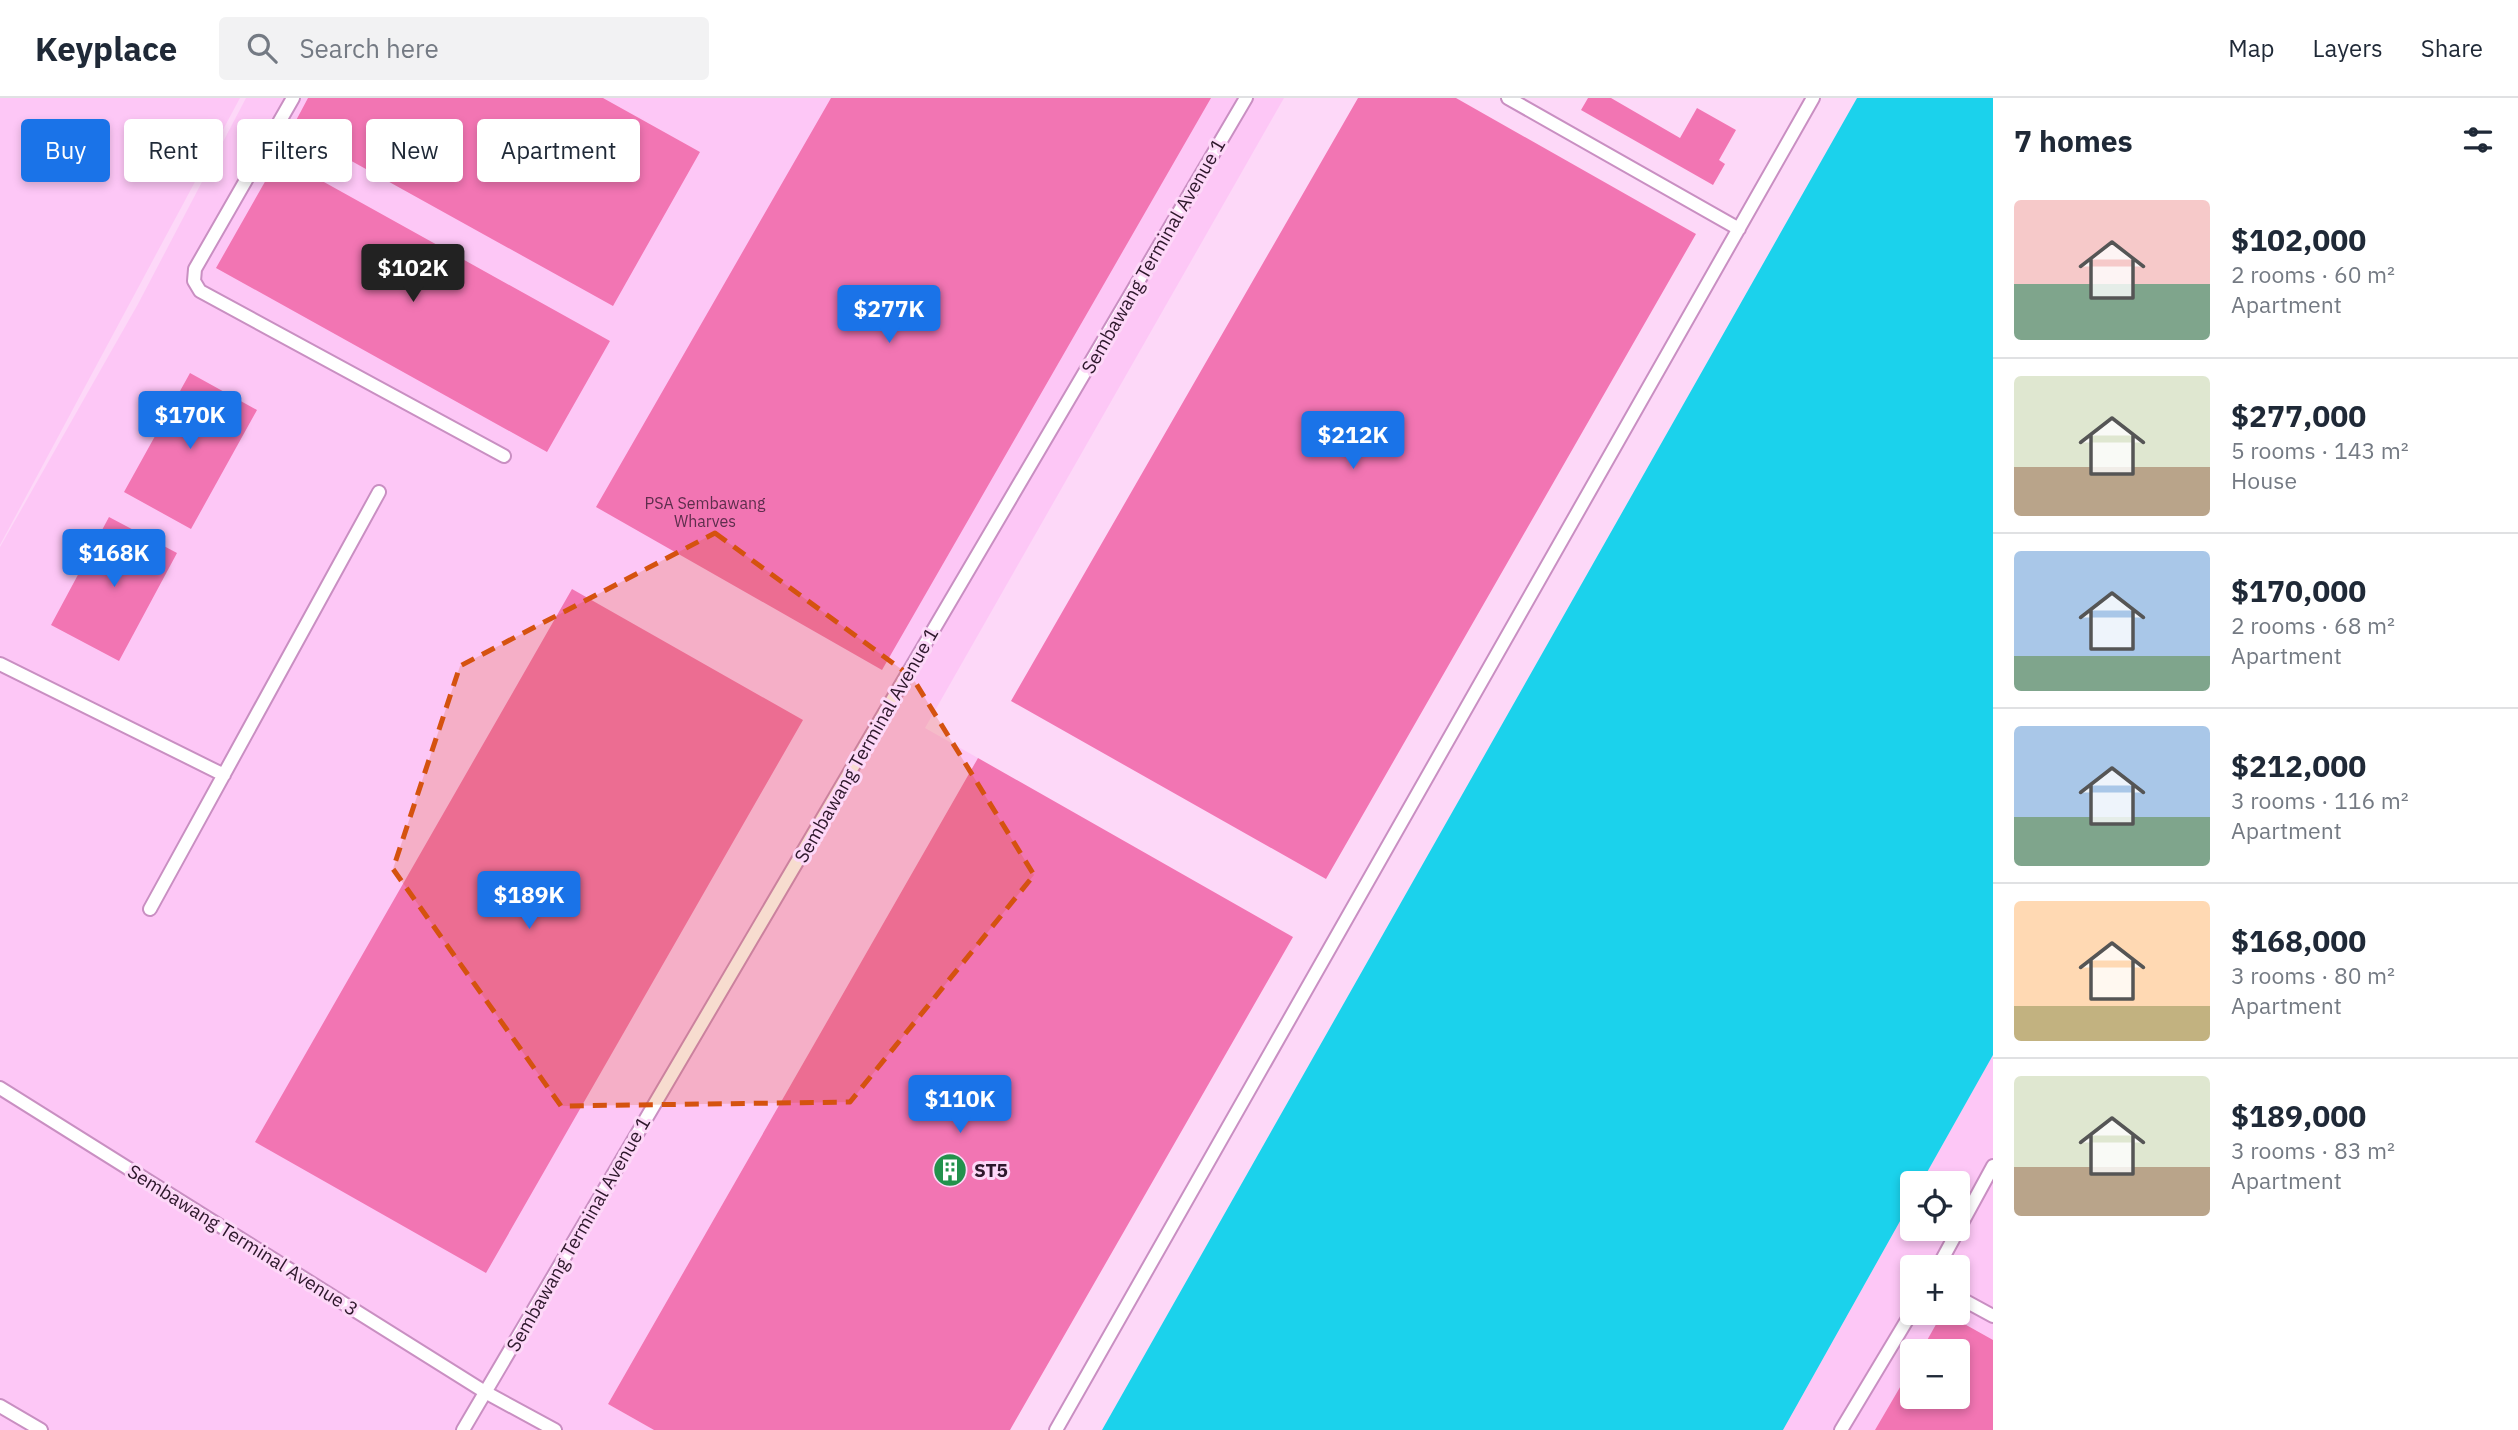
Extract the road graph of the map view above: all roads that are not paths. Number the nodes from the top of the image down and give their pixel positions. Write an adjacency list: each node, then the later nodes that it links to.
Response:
1 (293, 98): 6 (lane)
2 (1246, 98): 17 (lane, Sembawang Terminal Avenue 1)
3 (1508, 98): 5 (lane)
4 (1813, 98): 5 (lane)
5 (1739, 229): 22 (lane)
6 (504, 456)
7 (379, 492): 9 (lane)
8 (0, 664): 9 (lane)
9 (224, 775): 10 (lane)
10 (150, 909)
11 (0, 1088): 17 (lane, Sembawang Terminal Avenue 3)
12 (1993, 1166): 13 (lane)
13 (1945, 1255)
14 (1970, 1304): 15 (lane)
15 (1993, 1316)
16 (1904, 1325): 23 (lane)
17 (485, 1392): 20 (lane, Sembawang Terminal Avenue 1); 21 (lane, Sembawang Terminal Avenue 3)
18 (0, 1406): 19 (lane)
19 (41, 1430)
20 (463, 1430)
21 (555, 1430)
22 (1056, 1430)
23 (1841, 1430)

